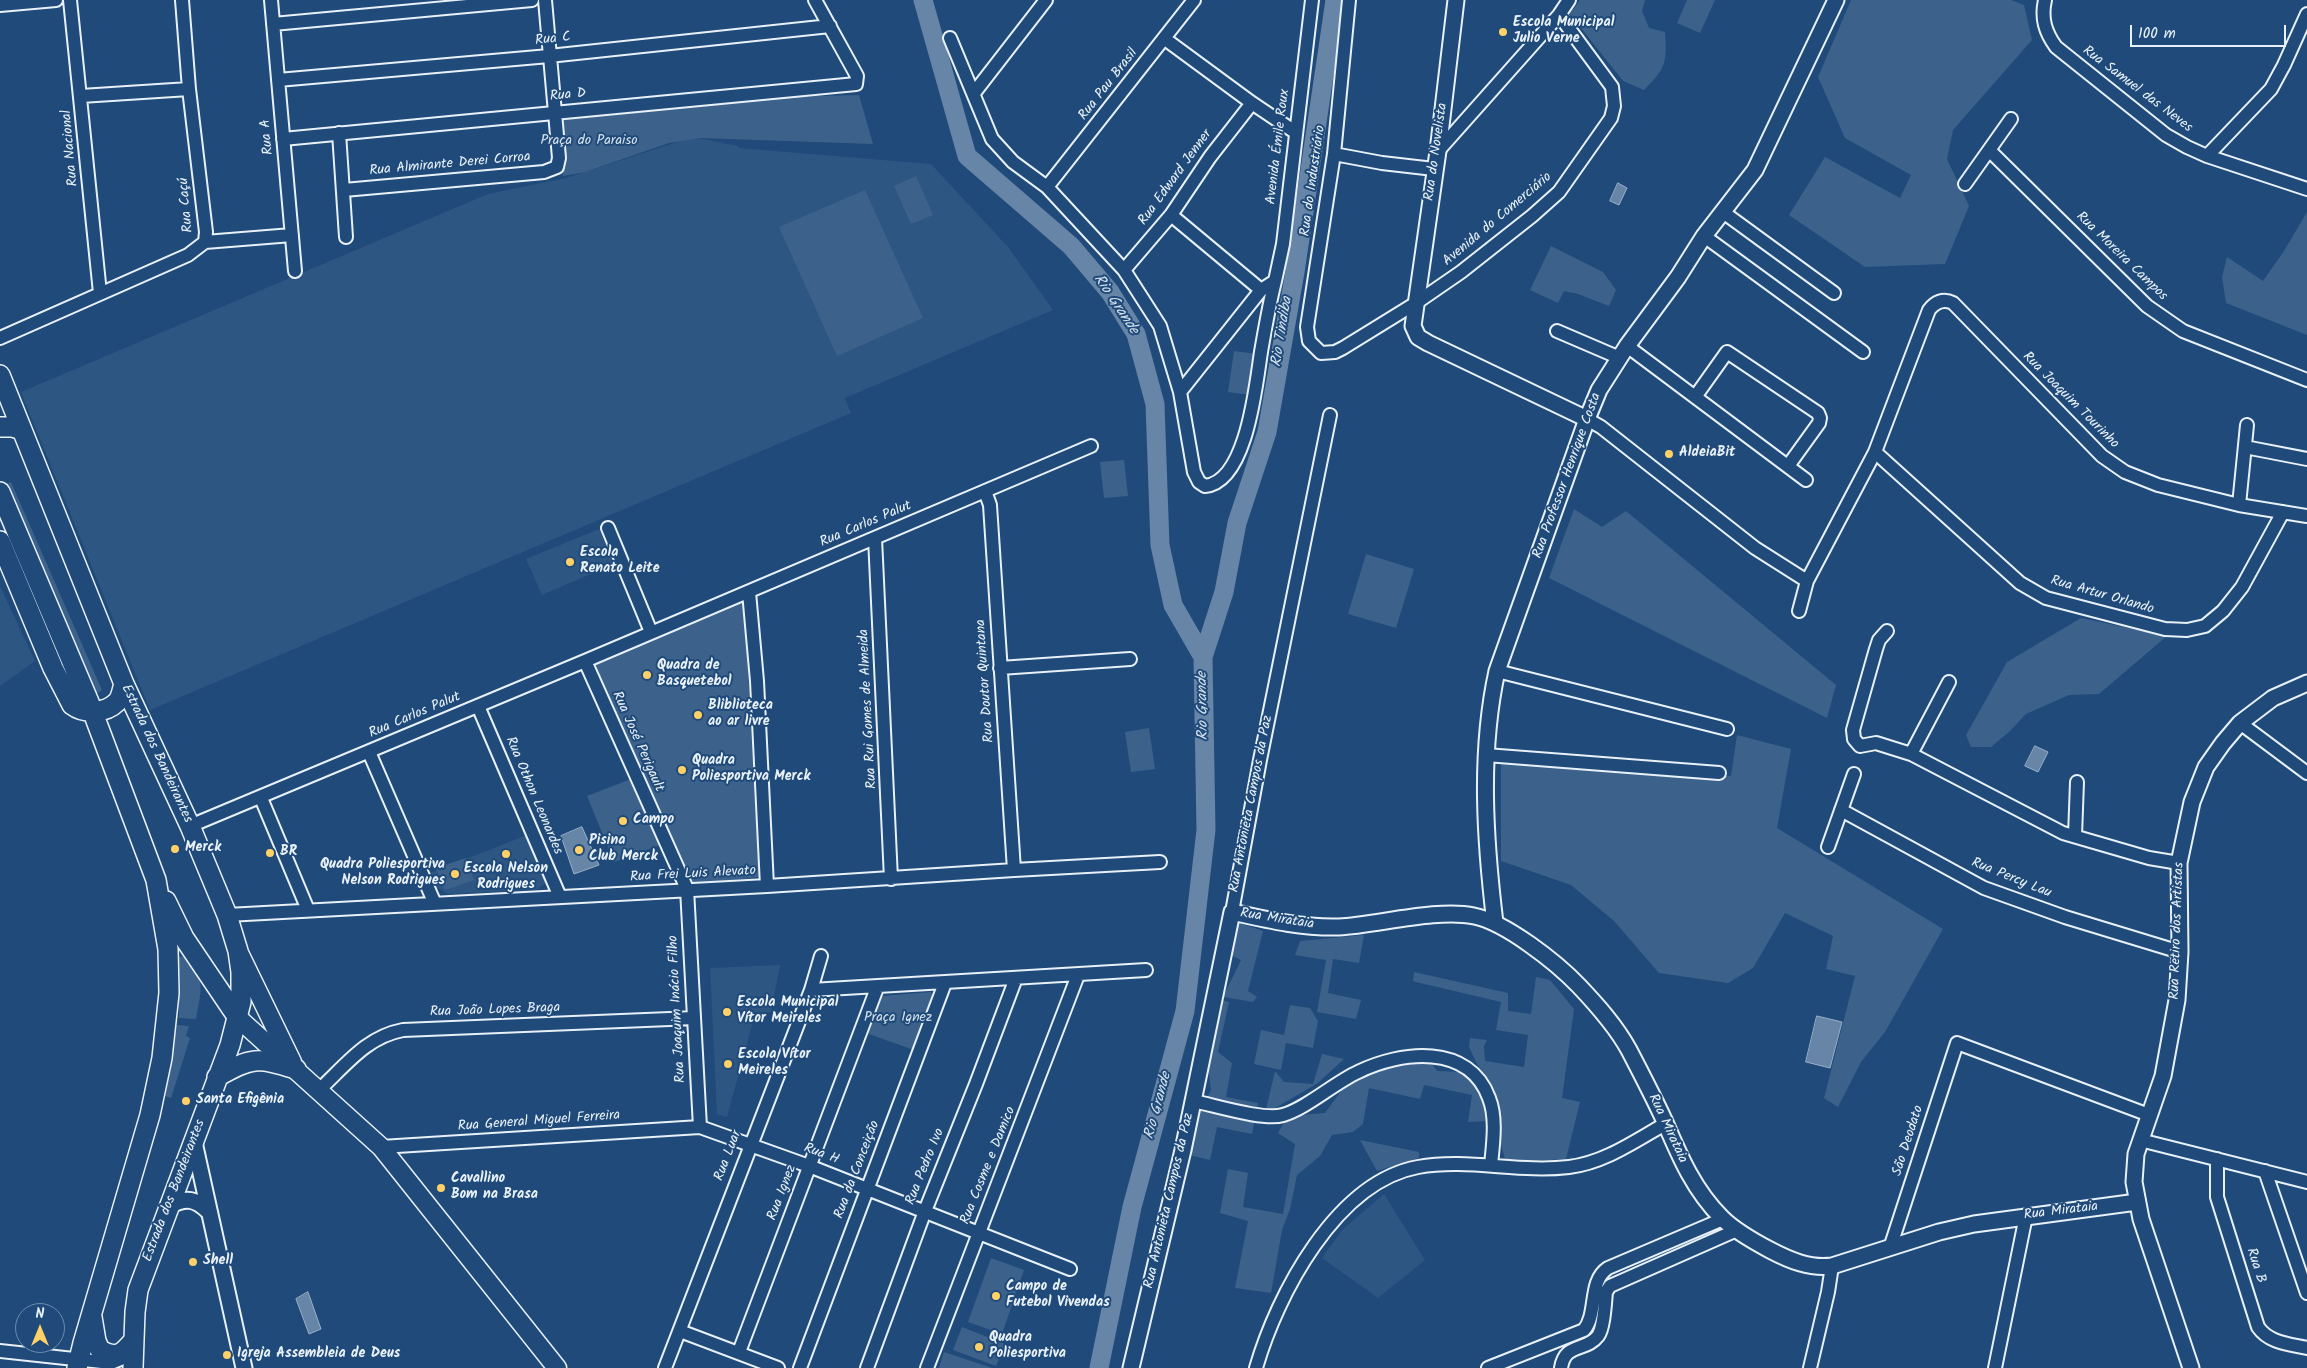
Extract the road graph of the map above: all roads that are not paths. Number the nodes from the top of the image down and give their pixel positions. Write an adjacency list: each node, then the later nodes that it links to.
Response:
1 (56, 0): 16 (street)
2 (70, 0): 27 (street, Rua Nacional)
3 (182, 0): 25 (street, Rua Caçú)
4 (270, 0): 19 (street, Rua A)
5 (532, 0): 19 (street)
6 (545, 0): 23 (street)
7 (815, 0): 20 (street)
8 (1046, 0): 26 (street)
9 (1194, 0): 22 (street, Rua Pau Brasil)
10 (1312, 0): 31 (street, Avenida Émile Roux)
11 (1349, 0): 36 (street, Rua do Industriário)
12 (1456, 0): 35 (street, Rua do Novelista)
13 (1569, 0): 18 (street)
14 (1836, 0): 43 (street, Rua Professor Henrique Costa)
15 (2045, 0): 37 (street, Rua Samuel das Neves)
16 (0, 5)
17 (2307, 14): 37 (street)
18 (1559, 15): 35 (street); 55 (street, Avenida do Comerciário)
19 (273, 24): 24 (street, Rua A)
20 (830, 26): 23 (street, Rua C); 29 (street, Rua D)
21 (950, 38): 26 (street)
22 (1165, 39): 28 (street); 40 (street, Rua Pau Brasil)
23 (549, 56): 24 (street, Rua C); 29 (street)
24 (278, 80): 33 (street, Rua A)
25 (189, 89): 27 (street); 48 (street, Rua Caçú)
26 (974, 93): 40 (street)
27 (81, 96): 53 (street, Rua Nacional)
28 (1252, 103): 31 (street); 44 (street, Rua Edward Jenner)
29 (554, 112): 32 (street, Rua D); 42 (street, Rua Almirante Derei Corroa)
30 (2011, 119): 34 (street)
31 (1295, 132): 51 (street, Avenida Émile Roux)
32 (339, 133): 33 (street, Rua D); 42 (street)
33 (283, 139): 45 (street, Rua A)
34 (1989, 150): 39 (street); 62 (street, Rua Moreira Campos)
35 (1438, 151): 38 (street, Rua do Novelista)
36 (1334, 154): 38 (street); 60 (street, Rua do Industriário)
37 (2207, 156): 41 (street, Rua Samuel das Neves)
38 (1434, 169): 55 (street, Rua do Novelista)
39 (1965, 184)
40 (1047, 187): 49 (street)
41 (2307, 189)
42 (344, 190): 47 (street)
43 (1723, 212): 46 (street, Rua Professor Henrique Costa); 54 (street)
44 (1171, 214): 49 (street, Rua Edward Jenner); 52 (street)
45 (292, 235): 48 (street); 50 (street, Rua A)
46 (1704, 236): 58 (street, Rua Professor Henrique Costa); 59 (street)
47 (346, 237)
48 (205, 242): 53 (street, Rua Caçú)
49 (1124, 270): 63 (street)
50 (295, 271)
51 (1275, 281): 52 (street); 63 (street, Avenida Émile Roux)
52 (1261, 290): 63 (street)
53 (100, 293): 57 (street, Rua Caçú)
54 (1834, 293)
55 (1416, 304): 60 (street, Avenida do Comerciário); 66 (street, Rua do Novelista)
56 (1557, 331): 58 (street)
57 (0, 338)
58 (1623, 352): 64 (street); 66 (street, Rua Professor Henrique Costa)
59 (1863, 352)
60 (1330, 353)
61 (0, 375): 69 (main road, Estrada dos Bandeirantes)
62 (2307, 380)
63 (1180, 392)
64 (1696, 397): 74 (street); 74 (street)
65 (1330, 416): 122 (street, Rua Antonieta Campos da Paz)
66 (1587, 419): 84 (street); 92 (street, Rua Professor Henrique Costa)
67 (2247, 425): 71 (street)
68 (0, 426): 69 (main road)
69 (22, 430): 95 (main road, Estrada dos Bandeirantes)
70 (1091, 446): 76 (street, Rua Carlos Palut)
71 (2245, 448): 73 (street); 78 (street)
72 (1875, 452): 78 (street, Rua Joaquim Tourinho); 79 (street, Rua Artur Orlando); 84 (street)
73 (2307, 459)
74 (1788, 466): 75 (street)
75 (1806, 480)
76 (985, 491): 82 (street, Rua Carlos Palut); 91 (street, Rua Doutor Quintana)
77 (0, 492): 97 (main road)
78 (2239, 505): 79 (street, Rua Joaquim Tourinho)
79 (2283, 512): 80 (street, Rua Joaquim Tourinho)
80 (2307, 516)
81 (608, 528): 88 (street)
82 (875, 538): 85 (street, Rua Carlos Palut); 115 (street, Rua Rui Gomes de Almeida)
83 (0, 541): 97 (main road)
84 (1807, 580): 86 (street)
85 (749, 592): 88 (street, Rua Carlos Palut); 117 (street)
86 (1799, 611)
87 (1887, 631): 101 (street)
88 (651, 632): 90 (street, Rua Carlos Palut)
89 (1130, 659): 91 (street)
90 (586, 662): 96 (street, Rua Carlos Palut); 118 (street, Rua José Perigault)
91 (1000, 668): 114 (street, Rua Doutor Quintana)
92 (1497, 671): 99 (street); 102 (street, Rua Professor Henrique Costa)
93 (1949, 682): 101 (street)
94 (2307, 682): 98 (street, Rua Retiro dos Artistas)
95 (124, 684): 97 (main road); 109 (main road, Estrada dos Bandeirantes)
96 (478, 706): 100 (street, Rua Carlos Palut); 119 (street, Rua Othon Leonardes)
97 (92, 712): 116 (main road)
98 (2240, 723): 104 (street); 113 (street, Rua Retiro dos Artistas)
99 (1727, 729)
100 (369, 752): 107 (street, Rua Carlos Palut); 120 (street)
101 (1911, 754): 110 (street)
102 (1486, 755): 103 (street); 124 (street, Rua Professor Henrique Costa)
103 (1719, 773)
104 (2307, 773)
105 (1854, 774): 108 (street)
106 (2077, 782): 110 (street)
107 (261, 798): 109 (street, Rua Carlos Palut); 121 (street)
108 (1841, 810): 111 (street); 126 (street, Rua Percy Lau)
109 (190, 826): 123 (main road, Estrada dos Bandeirantes)
110 (2075, 836): 113 (street)
111 (1828, 847)
112 (1160, 862): 114 (street, Rua Frei Luis Alevato)
113 (2179, 863): 126 (street, Rua Retiro dos Artistas)
114 (1014, 870): 115 (street, Rua Frei Luis Alevato)
115 (891, 879): 117 (street, Rua Frei Luis Alevato)
116 (156, 880): 134 (main road); 165 (main road)
117 (768, 886): 118 (street, Rua Frei Luis Alevato)
118 (688, 889): 119 (street, Rua Frei Luis Alevato); 135 (street, Rua Joaquim Inácio Filho)
119 (560, 897): 120 (street, Rua Frei Luis Alevato)
120 (435, 904): 121 (street, Rua Frei Luis Alevato)
121 (308, 910): 123 (street, Rua Frei Luis Alevato)
122 (1232, 912): 124 (street, Rua Mirataia); 139 (street, Rua Antonieta Campos da Paz)
123 (226, 915): 125 (main road, Estrada dos Bandeirantes)
124 (1494, 923): 141 (street, Rua Mirataia)
125 (238, 951): 134 (main road, Estrada dos Bandeirantes); 136 (main road)
126 (2180, 952): 140 (street, Rua Retiro dos Artistas)
127 (821, 956): 133 (street, Rua Luar)
128 (1146, 970): 129 (street)
129 (1078, 975): 130 (street); 160 (street, Rua Cosme e Damico)
130 (1016, 978): 131 (street); 156 (street, Rua Pedro Ivo)
131 (945, 983): 132 (street); 152 (street, Rua da Conceição)
132 (877, 988): 133 (street); 149 (street, Rua Ignez)
133 (811, 990): 145 (street, Rua Luar)
134 (238, 1018): 136 (main road); 137 (main road, Estrada dos Bandeirantes)
135 (694, 1018): 138 (street, Rua João Lopes Braga); 142 (street, Rua Joaquim Inácio Filho)
136 (296, 1069): 137 (main road); 138 (main road)
137 (217, 1078): 144 (main road, Estrada dos Bandeirantes)
138 (319, 1090): 146 (main road)
139 (1193, 1101): 148 (street); 180 (street, Rua Antonieta Campos da Paz)
140 (2149, 1115): 143 (street, Rua Retiro dos Artistas); 161 (street, São Deodato)
141 (1665, 1124): 148 (street); 158 (street, Rua Mirataia)
142 (700, 1127): 145 (street, Rua H); 146 (street, Rua General Miguel Ferreira)
143 (2140, 1140): 147 (street); 153 (street, Rua Retiro dos Artistas)
144 (194, 1142): 154 (main road, Estrada dos Bandeirantes); 155 (street)
145 (750, 1144): 149 (street, Rua H); 166 (street, Rua Luar)
146 (381, 1147): 174 (main road)
147 (2217, 1159): 150 (street); 167 (street, Rua B)
148 (1492, 1165): 172 (street)
149 (810, 1166): 152 (street, Rua H); 169 (street, Rua Ignez)
150 (2264, 1171): 151 (street); 164 (street)
151 (2307, 1182)
152 (866, 1188): 156 (street, Rua H); 177 (street, Rua da Conceição)
153 (2137, 1202): 157 (street, Rua Mirataia); 185 (street, Rua Retiro dos Artistas)
154 (170, 1205): 155 (street); 170 (main road, Estrada dos Bandeirantes)
155 (208, 1211): 173 (street)
156 (925, 1211): 160 (street, Rua H); 178 (street, Rua Pedro Ivo)
157 (2026, 1216): 161 (street, Rua Mirataia); 184 (street)
158 (1723, 1219): 159 (street, Rua Mirataia); 181 (street)
159 (1737, 1230): 162 (street, Rua Mirataia); 182 (street)
160 (978, 1233): 163 (street, Rua H); 179 (street, Rua Cosme e Damico)
161 (1890, 1248): 162 (street, Rua Mirataia)
162 (1832, 1266): 183 (street)
163 (1070, 1269)
164 (2307, 1293)
165 (91, 1314): 170 (main road); 171 (main road)
166 (680, 1331): 169 (street); 175 (street, Rua Luar)
167 (2307, 1348)
168 (0, 1351): 171 (street)
169 (739, 1352): 176 (street)
170 (133, 1353): 171 (street)
171 (78, 1364)
172 (1257, 1367)
173 (244, 1368)
174 (557, 1368)
175 (665, 1368)
176 (778, 1368)
177 (800, 1368)
178 (867, 1368)
179 (927, 1368)
180 (1131, 1368)
181 (1488, 1368)
182 (1561, 1368)
183 (1810, 1368)
184 (1995, 1368)
185 (2190, 1368)

